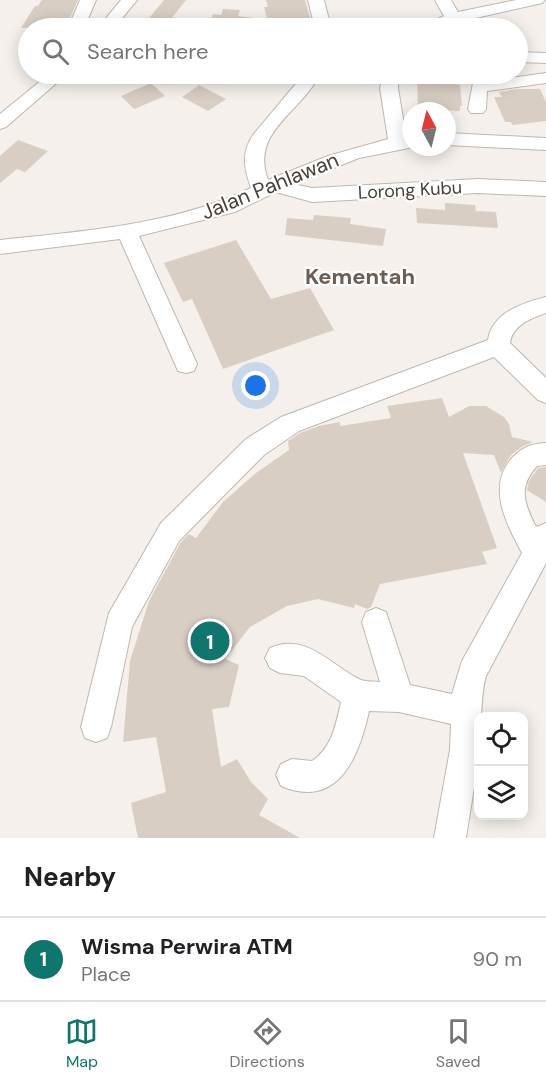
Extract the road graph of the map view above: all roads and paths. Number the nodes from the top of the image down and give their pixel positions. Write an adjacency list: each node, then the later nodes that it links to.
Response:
1 (88, 0): 6 (street)
2 (129, 0): 7 (street)
3 (316, 0): 8 (street)
4 (443, 0): 9 (street)
5 (537, 0): 9 (street)
6 (81, 18)
7 (114, 18)
8 (320, 18)
9 (453, 18)
10 (528, 57): 11 (street)
11 (546, 58)
12 (546, 78): 13 (street)
13 (528, 79)
14 (47, 84): 19 (street)
15 (306, 84): 24 (street)
16 (389, 84): 20 (street)
17 (479, 84): 18 (street)
18 (477, 109)
19 (0, 123)
20 (402, 132)
21 (456, 139): 23 (street)
22 (402, 142): 24 (street, Jalan Pahlawan)
23 (546, 144)
24 (269, 188): 25 (street, Lorong Kubu); 26 (street, Jalan Pahlawan)
25 (546, 189)
26 (127, 232): 27 (street, Jalan Pahlawan); 30 (street)
27 (0, 247)
28 (546, 305): 29 (street)
29 (498, 346): 31 (street); 39 (street)
30 (186, 364)
31 (546, 393)
32 (546, 454): 33 (street)
33 (542, 544): 38 (street)
34 (376, 622): 37 (street)
35 (280, 658): 36 (street)
36 (358, 696): 37 (street); 40 (street)
37 (399, 697): 38 (street)
38 (467, 713): 41 (street)
39 (96, 727)
40 (292, 775)
41 (450, 838)

